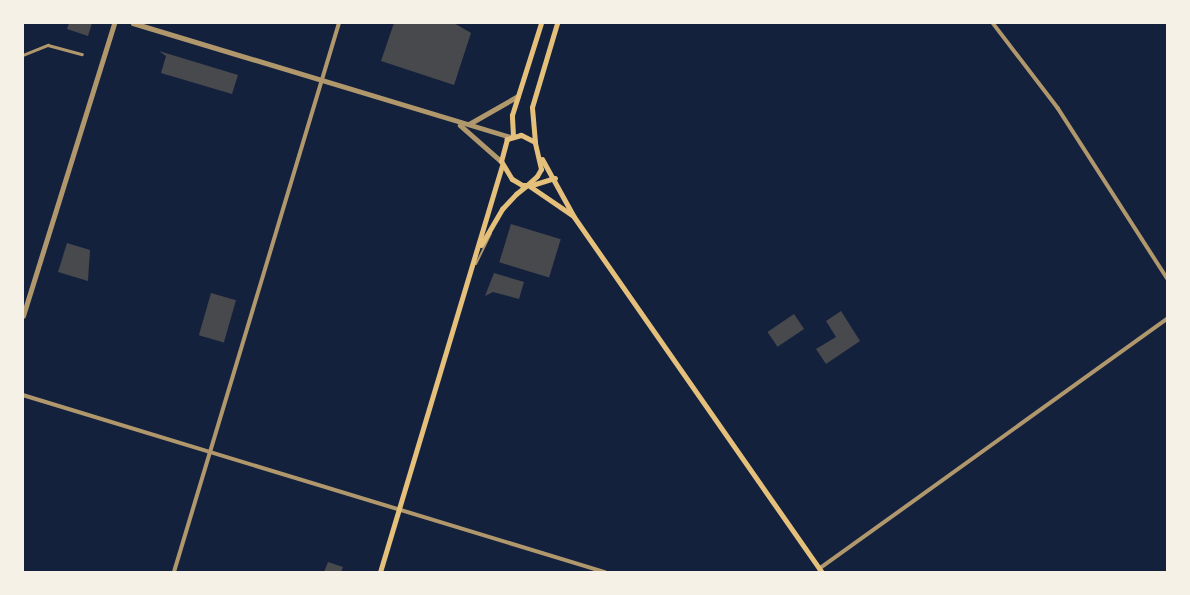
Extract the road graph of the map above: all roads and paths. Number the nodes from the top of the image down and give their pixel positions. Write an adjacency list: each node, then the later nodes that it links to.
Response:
1 (114, 23): 24 (street)
2 (133, 23): 9 (street)
3 (339, 23): 9 (street)
4 (541, 23): 10 (main road)
5 (557, 23): 14 (main road)
6 (993, 23): 23 (street)
7 (82, 54): 8 (street)
8 (23, 55)
9 (322, 80): 11 (street); 27 (street)
10 (518, 95): 12 (street); 13 (main road)
11 (460, 124): 12 (street); 16 (street)
12 (469, 124): 13 (street)
13 (511, 137): 14 (main road); 16 (main road)
14 (535, 142): 15 (main road)
15 (542, 159): 17 (main road); 18 (main road)
16 (501, 164): 18 (main road); 21 (main road)
17 (555, 178): 18 (main road); 19 (main road)
18 (527, 185): 19 (main road); 20 (main road)
19 (575, 217): 29 (main road)
20 (495, 220): 21 (main road); 22 (lane)
21 (477, 251): 22 (main road)
22 (472, 266): 28 (main road)
23 (1167, 278)
24 (23, 316)
25 (1167, 319): 29 (street)
26 (23, 395): 27 (street)
27 (210, 452): 28 (street); 30 (street)
28 (399, 509): 31 (main road); 32 (street)
29 (820, 570)
30 (174, 572)
31 (380, 572)
32 (605, 572)

